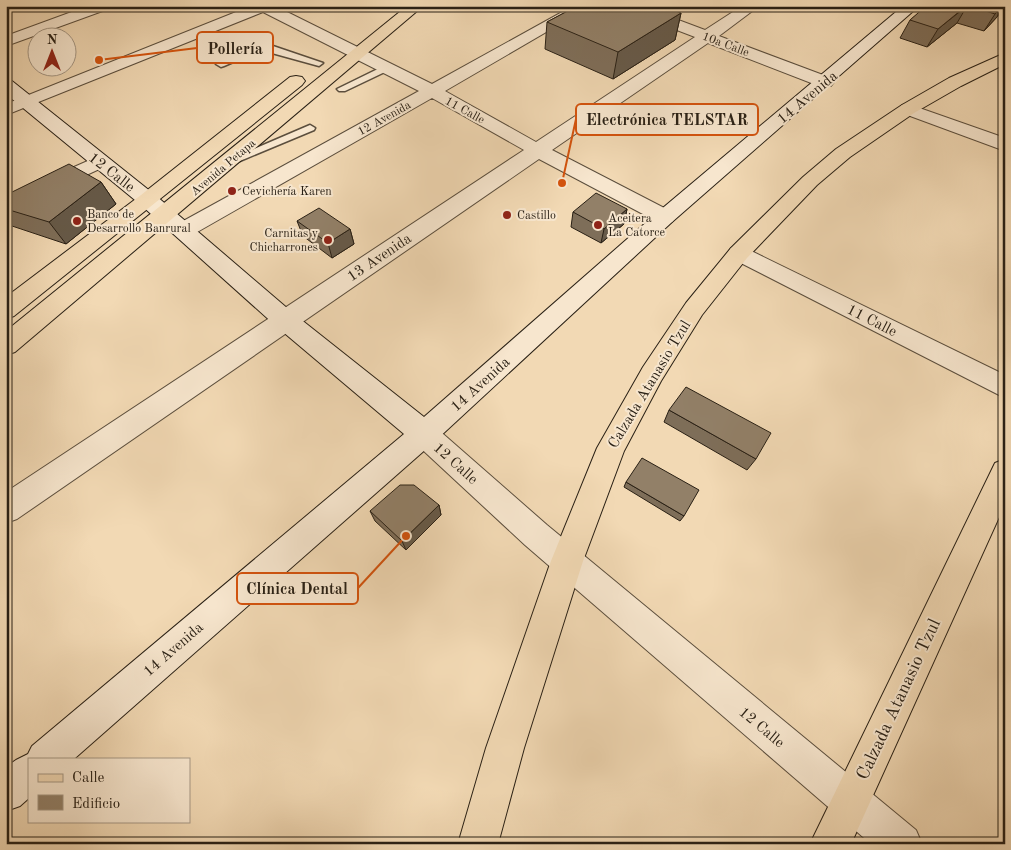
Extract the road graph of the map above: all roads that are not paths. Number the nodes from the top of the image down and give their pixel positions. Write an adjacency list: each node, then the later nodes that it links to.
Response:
1 (104, 6): 12 (street)
2 (264, 6): 13 (street, 11 Calle); 24 (street)
3 (391, 6): 13 (main road, Avenida Petapa)
4 (416, 6): 13 (main road, Avenida Petapa)
5 (584, 6): 22 (street, 12 Avenida)
6 (627, 6): 11 (street, 10a Calle)
7 (752, 6): 11 (street, 13 Avenida)
8 (912, 6): 19 (street, 14 Avenida)
9 (982, 6): 10 (street)
10 (1005, 13)
11 (707, 36): 19 (street, 10a Calle); 29 (street, 13 Avenida)
12 (6, 41)
13 (349, 50): 15 (main road, Avenida Petapa); 17 (main road, Avenida Petapa); 18 (street, 11 Calle)
14 (1005, 58): 25 (main road, Calzada Atanasio Tzul)
15 (319, 63): 16 (lane); 33 (main road, Avenida Petapa)
16 (221, 64)
17 (339, 68): 21 (lane); 31 (main road, Avenida Petapa)
18 (386, 68): 21 (lane); 22 (street, 11 Calle)
19 (825, 82): 34 (street, 14 Avenida)
20 (6, 85): 24 (street, 12 Calle)
21 (342, 90): 23 (lane)
22 (432, 92): 29 (street, 11 Calle); 35 (street, 12 Avenida)
23 (344, 100)
24 (26, 102): 26 (street); 30 (street, 12 Calle)
25 (908, 109): 28 (street); 36 (main road, Calzada Atanasio Tzul)
26 (6, 110)
27 (310, 128): 31 (lane)
28 (1005, 145)
29 (537, 150): 34 (street, 11 Calle); 38 (street, 13 Avenida)
30 (99, 162): 32 (street); 33 (street, 12 Calle)
31 (230, 162): 33 (main road, Avenida Petapa)
32 (6, 205)
33 (157, 207): 35 (street, 12 Calle); 37 (main road, Avenida Petapa); 39 (main road, Avenida Petapa)
34 (665, 217): 41 (street, 14 Avenida)
35 (184, 230): 38 (street, 12 Calle)
36 (740, 253): 40 (street, 11 Calle); 44 (main road, Calzada Atanasio Tzul)
37 (6, 310)
38 (285, 320): 41 (street, 12 Calle); 43 (street, 13 Avenida)
39 (6, 345)
40 (1005, 387)
41 (424, 434): 44 (street, 12 Calle); 45 (street, 14 Avenida)
42 (1005, 472): 48 (main road, Calzada Atanasio Tzul)
43 (6, 509)
44 (567, 561): 48 (street, 12 Calle); 49 (main road, Calzada Atanasio Tzul)
45 (46, 758)
46 (28, 773): 47 (street)
47 (6, 792)
48 (850, 802): 50 (main road, Calzada Atanasio Tzul); 51 (street, 12 Calle)
49 (478, 844)
50 (830, 844)
51 (902, 844)

